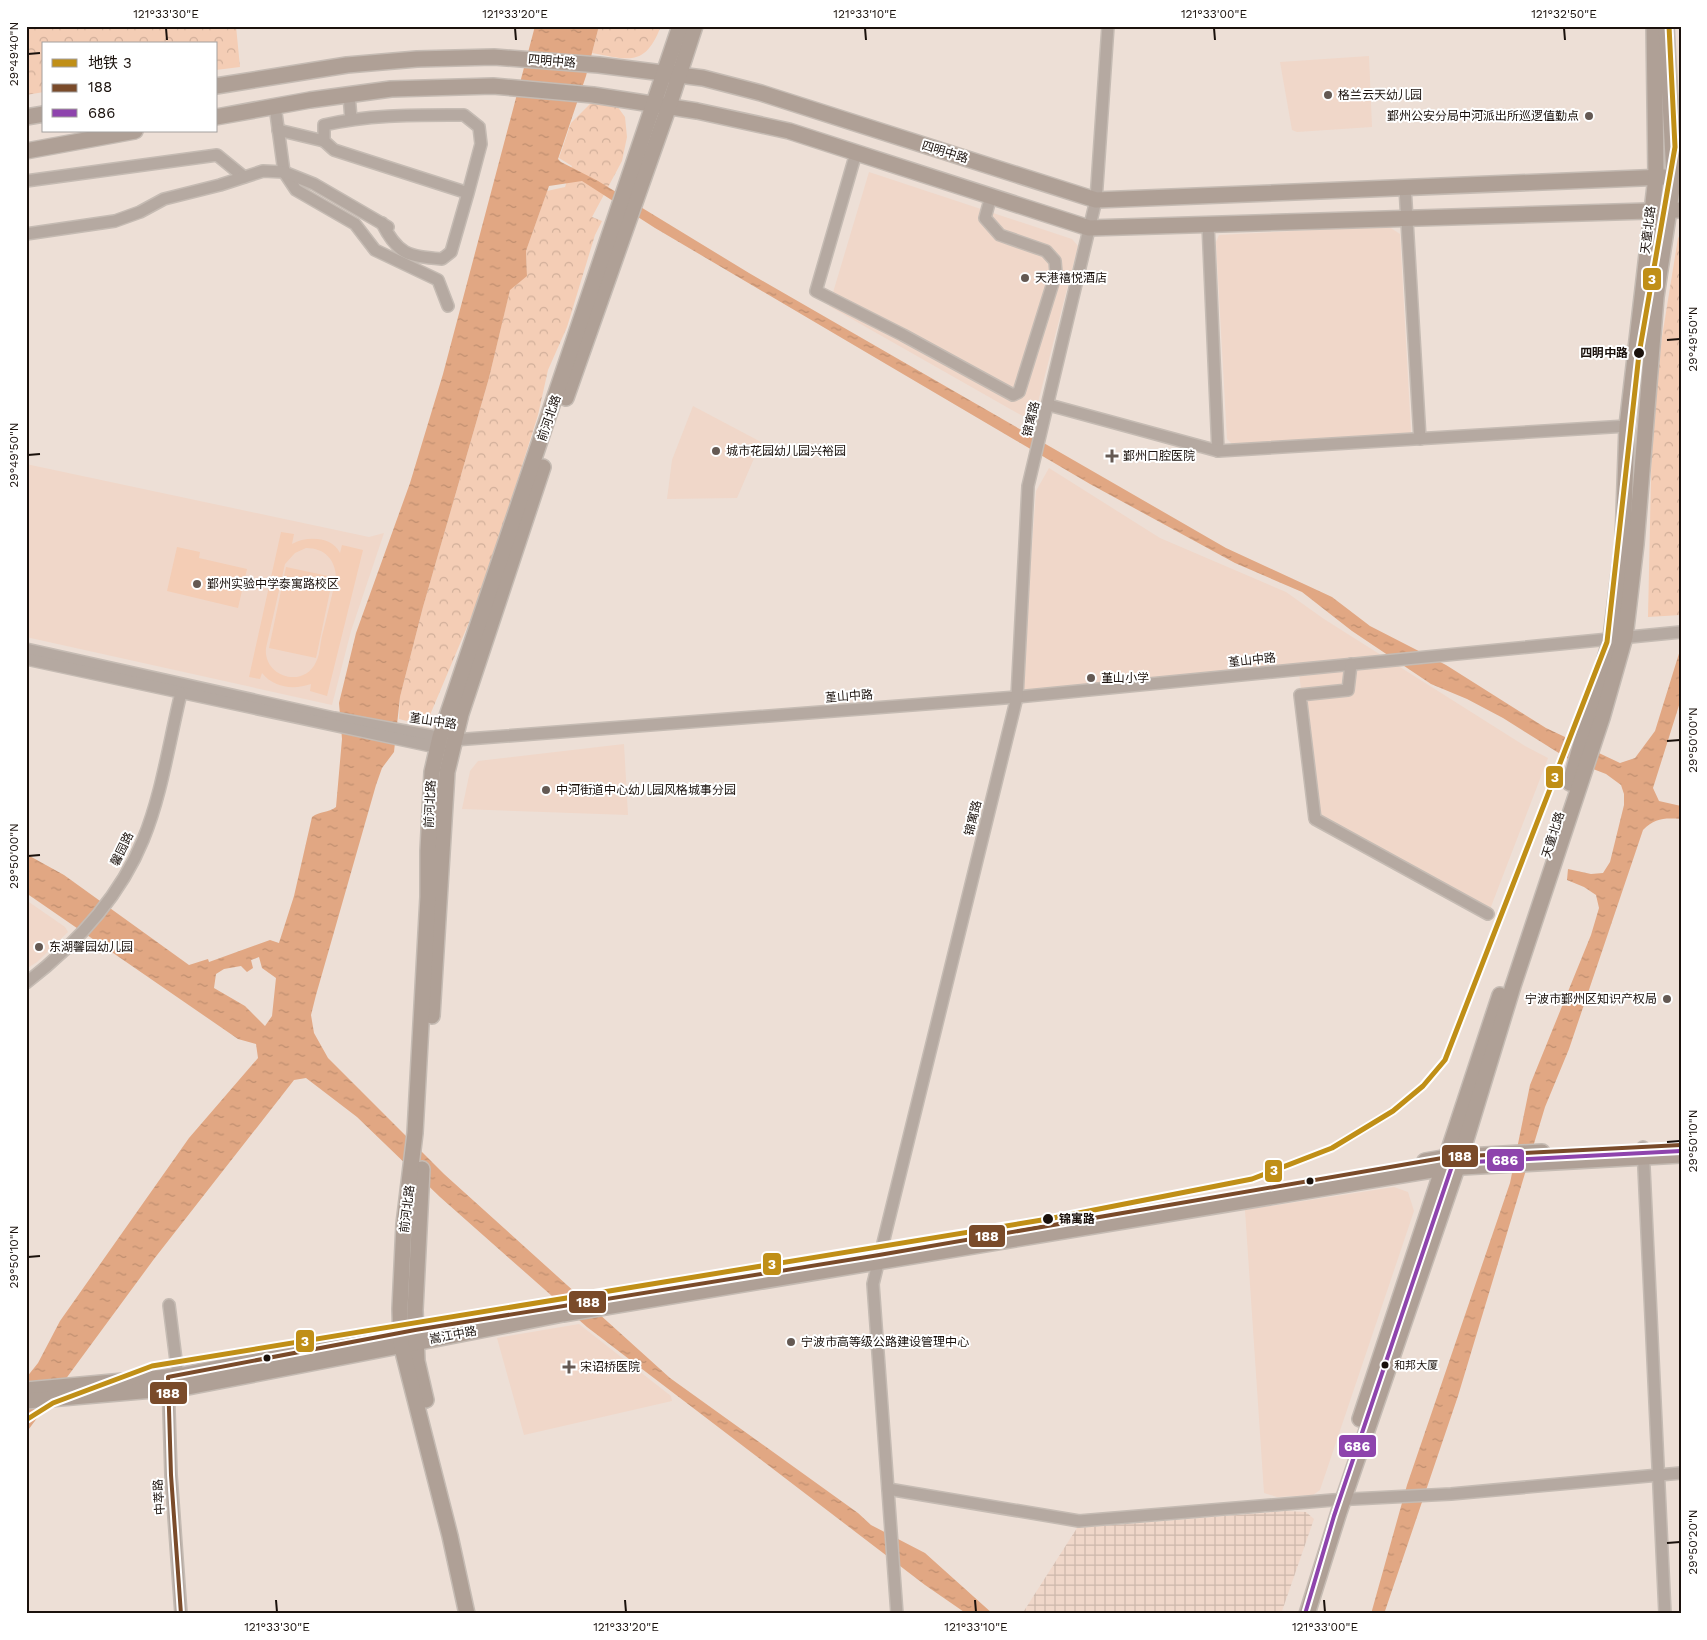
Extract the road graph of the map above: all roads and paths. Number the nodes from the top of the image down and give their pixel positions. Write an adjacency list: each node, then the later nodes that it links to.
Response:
1 (680, 26): 6 (main road, 前河北路)
2 (695, 26): 6 (main road, 前河北路)
3 (1108, 26): 30 (street, 锦寓路)
4 (1654, 26): 24 (main road, 天童北路)
5 (1666, 26): 22 (main road)
6 (672, 75): 7 (main road, 四明中路); 9 (main road, 前河北路); 11 (main road, 前河北路); 30 (main road, 四明中路)
7 (218, 86)
8 (349, 95): 9 (main road); 10 (main road); 15 (street)
9 (654, 104): 11 (main road); 26 (main road, 前河北路)
10 (275, 106): 14 (main road); 16 (street)
11 (669, 106): 20 (main road); 26 (main road, 前河北路)
12 (42, 114): 13 (main road)
13 (26, 117)
14 (218, 117)
15 (351, 119): 18 (street); 28 (street)
16 (278, 130): 18 (street); 21 (street)
17 (130, 132): 19 (main road)
18 (324, 141): 28 (street)
19 (26, 151)
20 (856, 153): 29 (main road); 29 (street)
21 (284, 172): 23 (street); 34 (street); 39 (street)
22 (1677, 176): 24 (main road, 四明中路); 31 (main road)
23 (244, 177): 25 (street); 37 (street)
24 (1656, 177): 27 (main road, 四明中路); 32 (main road, 天童北路)
25 (26, 180)
26 (635, 181): 53 (main road, 前河北路)
27 (1405, 186): 30 (main road, 四明中路); 33 (street)
28 (468, 193): 34 (street)
29 (991, 196): 36 (main road)
30 (1096, 200): 36 (street, 锦寓路)
31 (1675, 210): 32 (main road); 45 (main road)
32 (1650, 211): 33 (main road); 41 (main road, 天童北路)
33 (1407, 218): 35 (main road); 42 (street)
34 (382, 223): 38 (street)
35 (1208, 224): 36 (main road); 43 (street)
36 (1089, 228): 40 (street, 锦寓路)
37 (26, 234)
38 (398, 237)
39 (448, 306)
40 (1049, 405): 43 (street); 50 (street, 锦寓路)
41 (1627, 426): 42 (street); 45 (main road, 天童北路)
42 (1420, 439): 43 (street)
43 (1218, 451)
44 (1681, 632): 45 (street, 堇山中路)
45 (1618, 637): 48 (street, 堇山中路); 52 (main road, 天童北路)
46 (26, 650): 51 (street, 堇山中路)
47 (26, 659): 49 (street, 堇山中路)
48 (1351, 664): 50 (street, 堇山中路); 54 (street)
49 (180, 693): 51 (street, 堇山中路); 55 (street, 馨园路)
50 (1017, 697): 53 (street, 堇山中路); 60 (street, 锦寓路)
51 (333, 722): 53 (street, 堇山中路)
52 (1589, 738): 59 (main road, 天童北路); 59 (main road)
53 (446, 744): 62 (main road, 前河北路)
54 (1488, 914)
55 (26, 983)
56 (1681, 1145): 57 (main road, 嵩江中路)
57 (1643, 1152): 58 (main road, 嵩江中路); 59 (main road, 嵩江中路); 59 (main road, 嵩江中路); 68 (street)
58 (1681, 1154)
59 (1452, 1162): 60 (main road, 嵩江中路); 70 (main road, 天童北路)
60 (878, 1259): 62 (main road, 嵩江中路); 69 (street, 锦寓路)
61 (169, 1305): 63 (street, 中萃路)
62 (408, 1337): 63 (main road, 嵩江中路); 72 (main road, 前河北路); 73 (main road, 前河北路)
63 (171, 1381): 64 (main road, 嵩江中路); 71 (street, 中萃路)
64 (92, 1389): 65 (main road, 嵩江中路); 66 (main road, 嵩江中路)
65 (26, 1390)
66 (26, 1402)
67 (1681, 1474): 68 (street)
68 (1657, 1475): 70 (street); 76 (street)
69 (888, 1489): 70 (street); 74 (street, 锦寓路)
70 (1338, 1504): 75 (main road, 天童北路)
71 (181, 1614)
72 (467, 1614)
73 (474, 1614)
74 (897, 1614)
75 (1301, 1614)
76 (1665, 1614)

